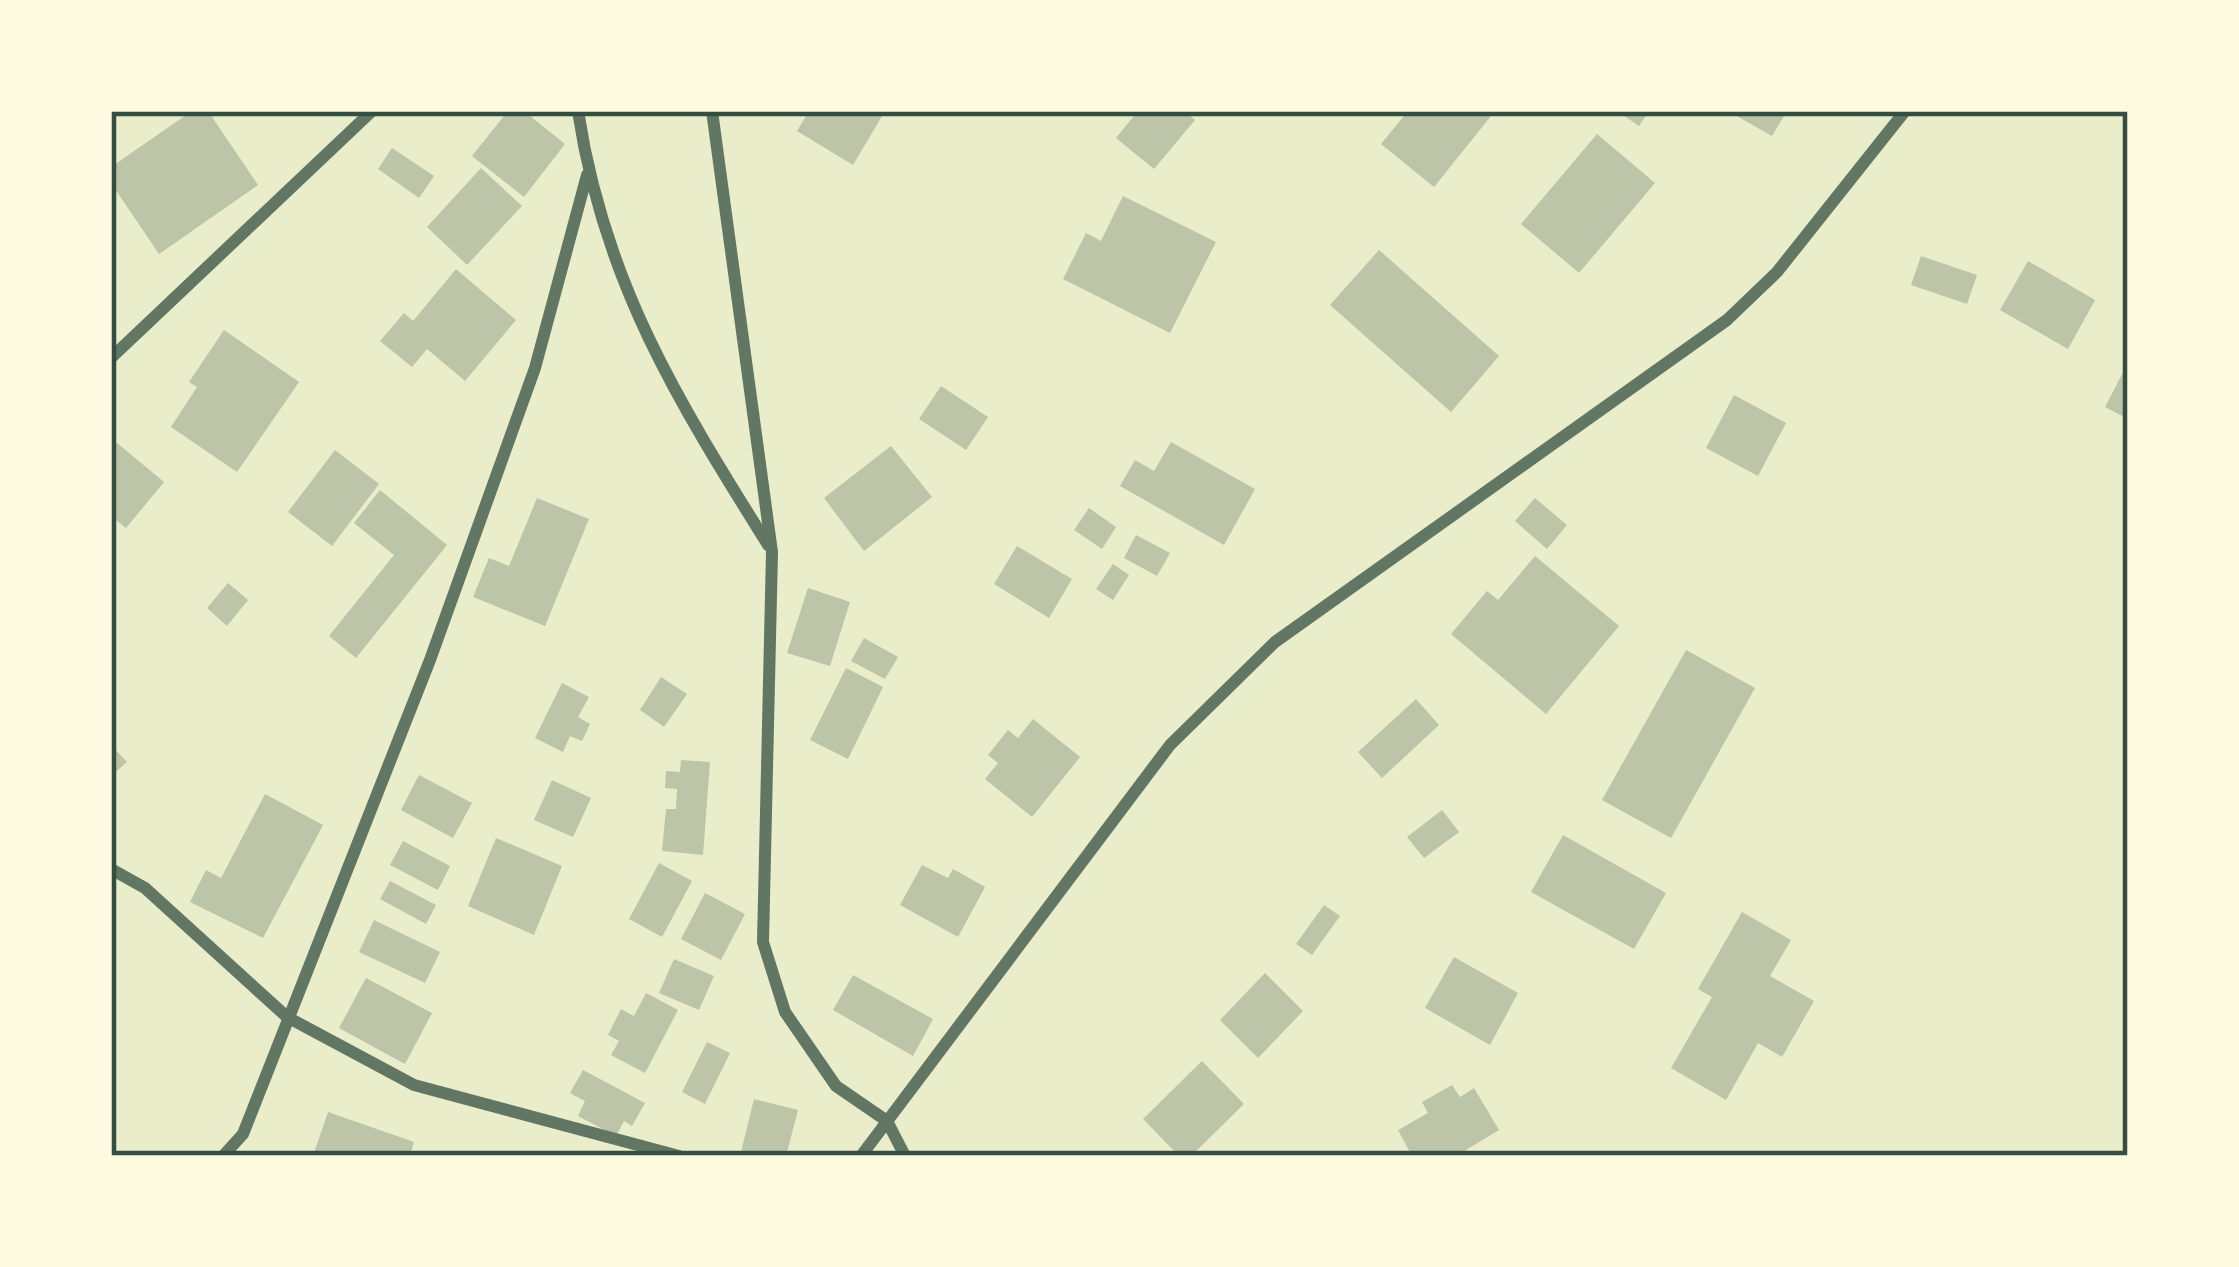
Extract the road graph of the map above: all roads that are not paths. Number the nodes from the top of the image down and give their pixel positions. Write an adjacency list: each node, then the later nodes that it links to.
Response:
1 (372, 111): 6 (street)
2 (578, 111): 5 (street)
3 (712, 111): 7 (street)
4 (1905, 111): 10 (street)
5 (587, 175): 7 (street); 9 (street)
6 (111, 358)
7 (772, 552): 10 (street)
8 (111, 868): 9 (street)
9 (287, 1018): 11 (street); 12 (street)
10 (887, 1121): 13 (street); 14 (street)
11 (223, 1156)
12 (680, 1156)
13 (861, 1156)
14 (904, 1156)

